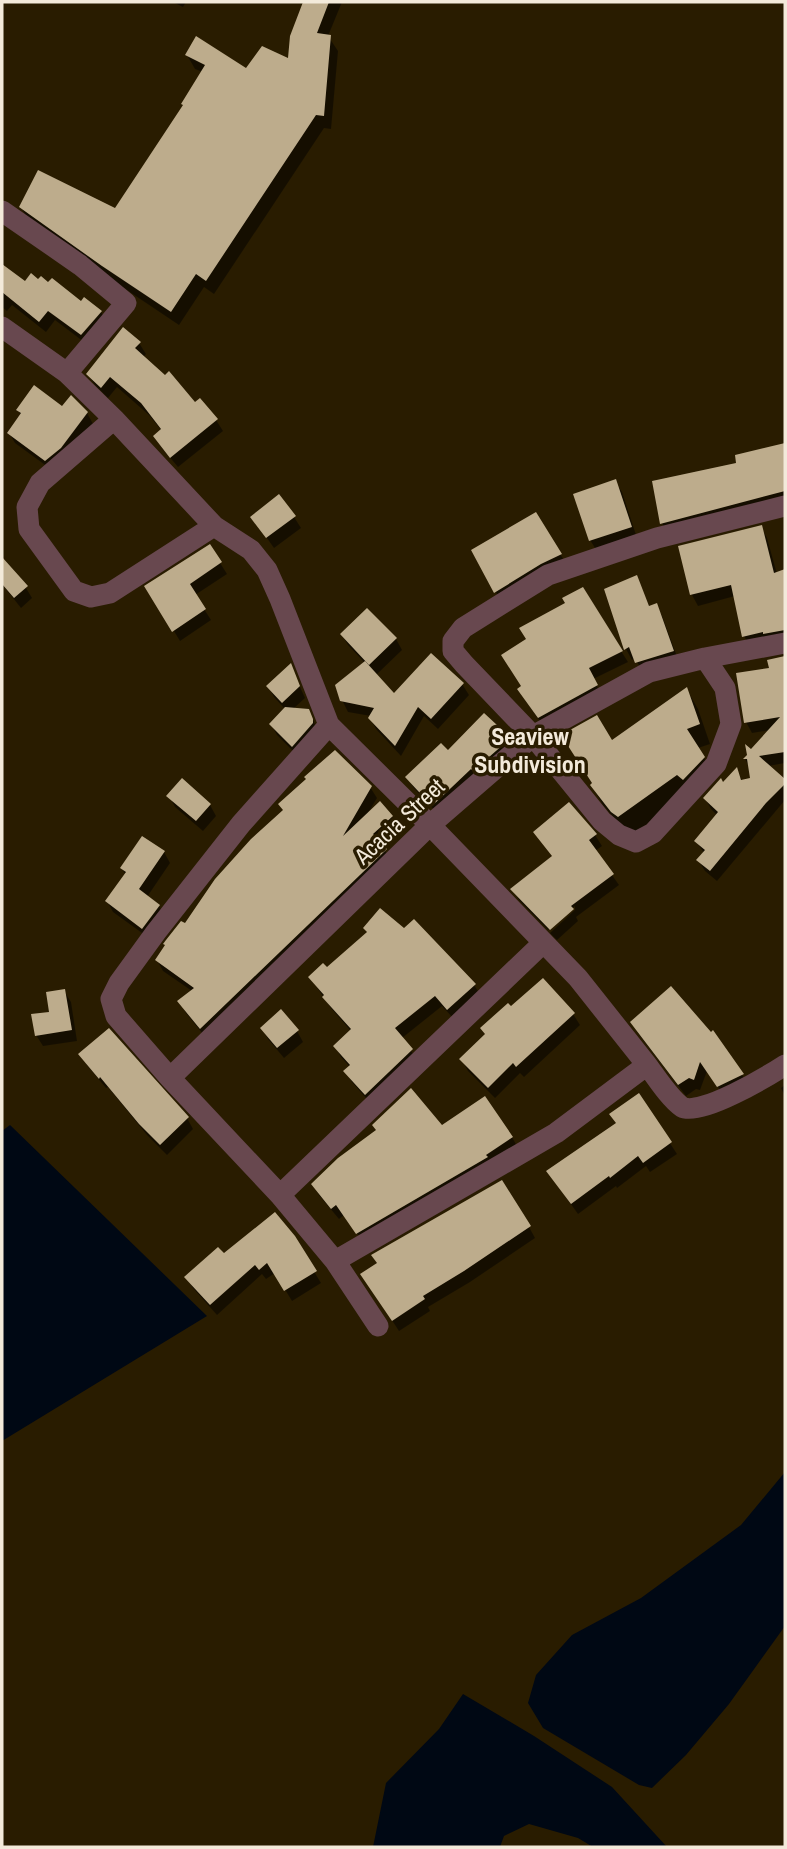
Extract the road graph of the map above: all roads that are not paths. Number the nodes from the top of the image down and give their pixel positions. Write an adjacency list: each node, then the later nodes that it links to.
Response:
1 (2, 211): 3 (street)
2 (2, 327): 3 (street)
3 (68, 373): 4 (street)
4 (114, 419): 6 (street); 6 (street)
5 (785, 506): 10 (street)
6 (214, 526): 9 (street)
7 (785, 643): 8 (street, Acacia Street)
8 (705, 658): 10 (street, Acacia Street); 10 (street)
9 (329, 725): 11 (street); 15 (street)
10 (533, 736): 11 (street, Acacia Street)
11 (430, 825): 12 (street); 15 (street, Acacia Street)
12 (543, 943): 13 (street); 16 (street)
13 (647, 1065): 14 (street); 17 (street)
14 (785, 1065)
15 (170, 1078): 16 (street)
16 (280, 1195): 17 (street)
17 (335, 1261): 18 (street)
18 (378, 1326)

